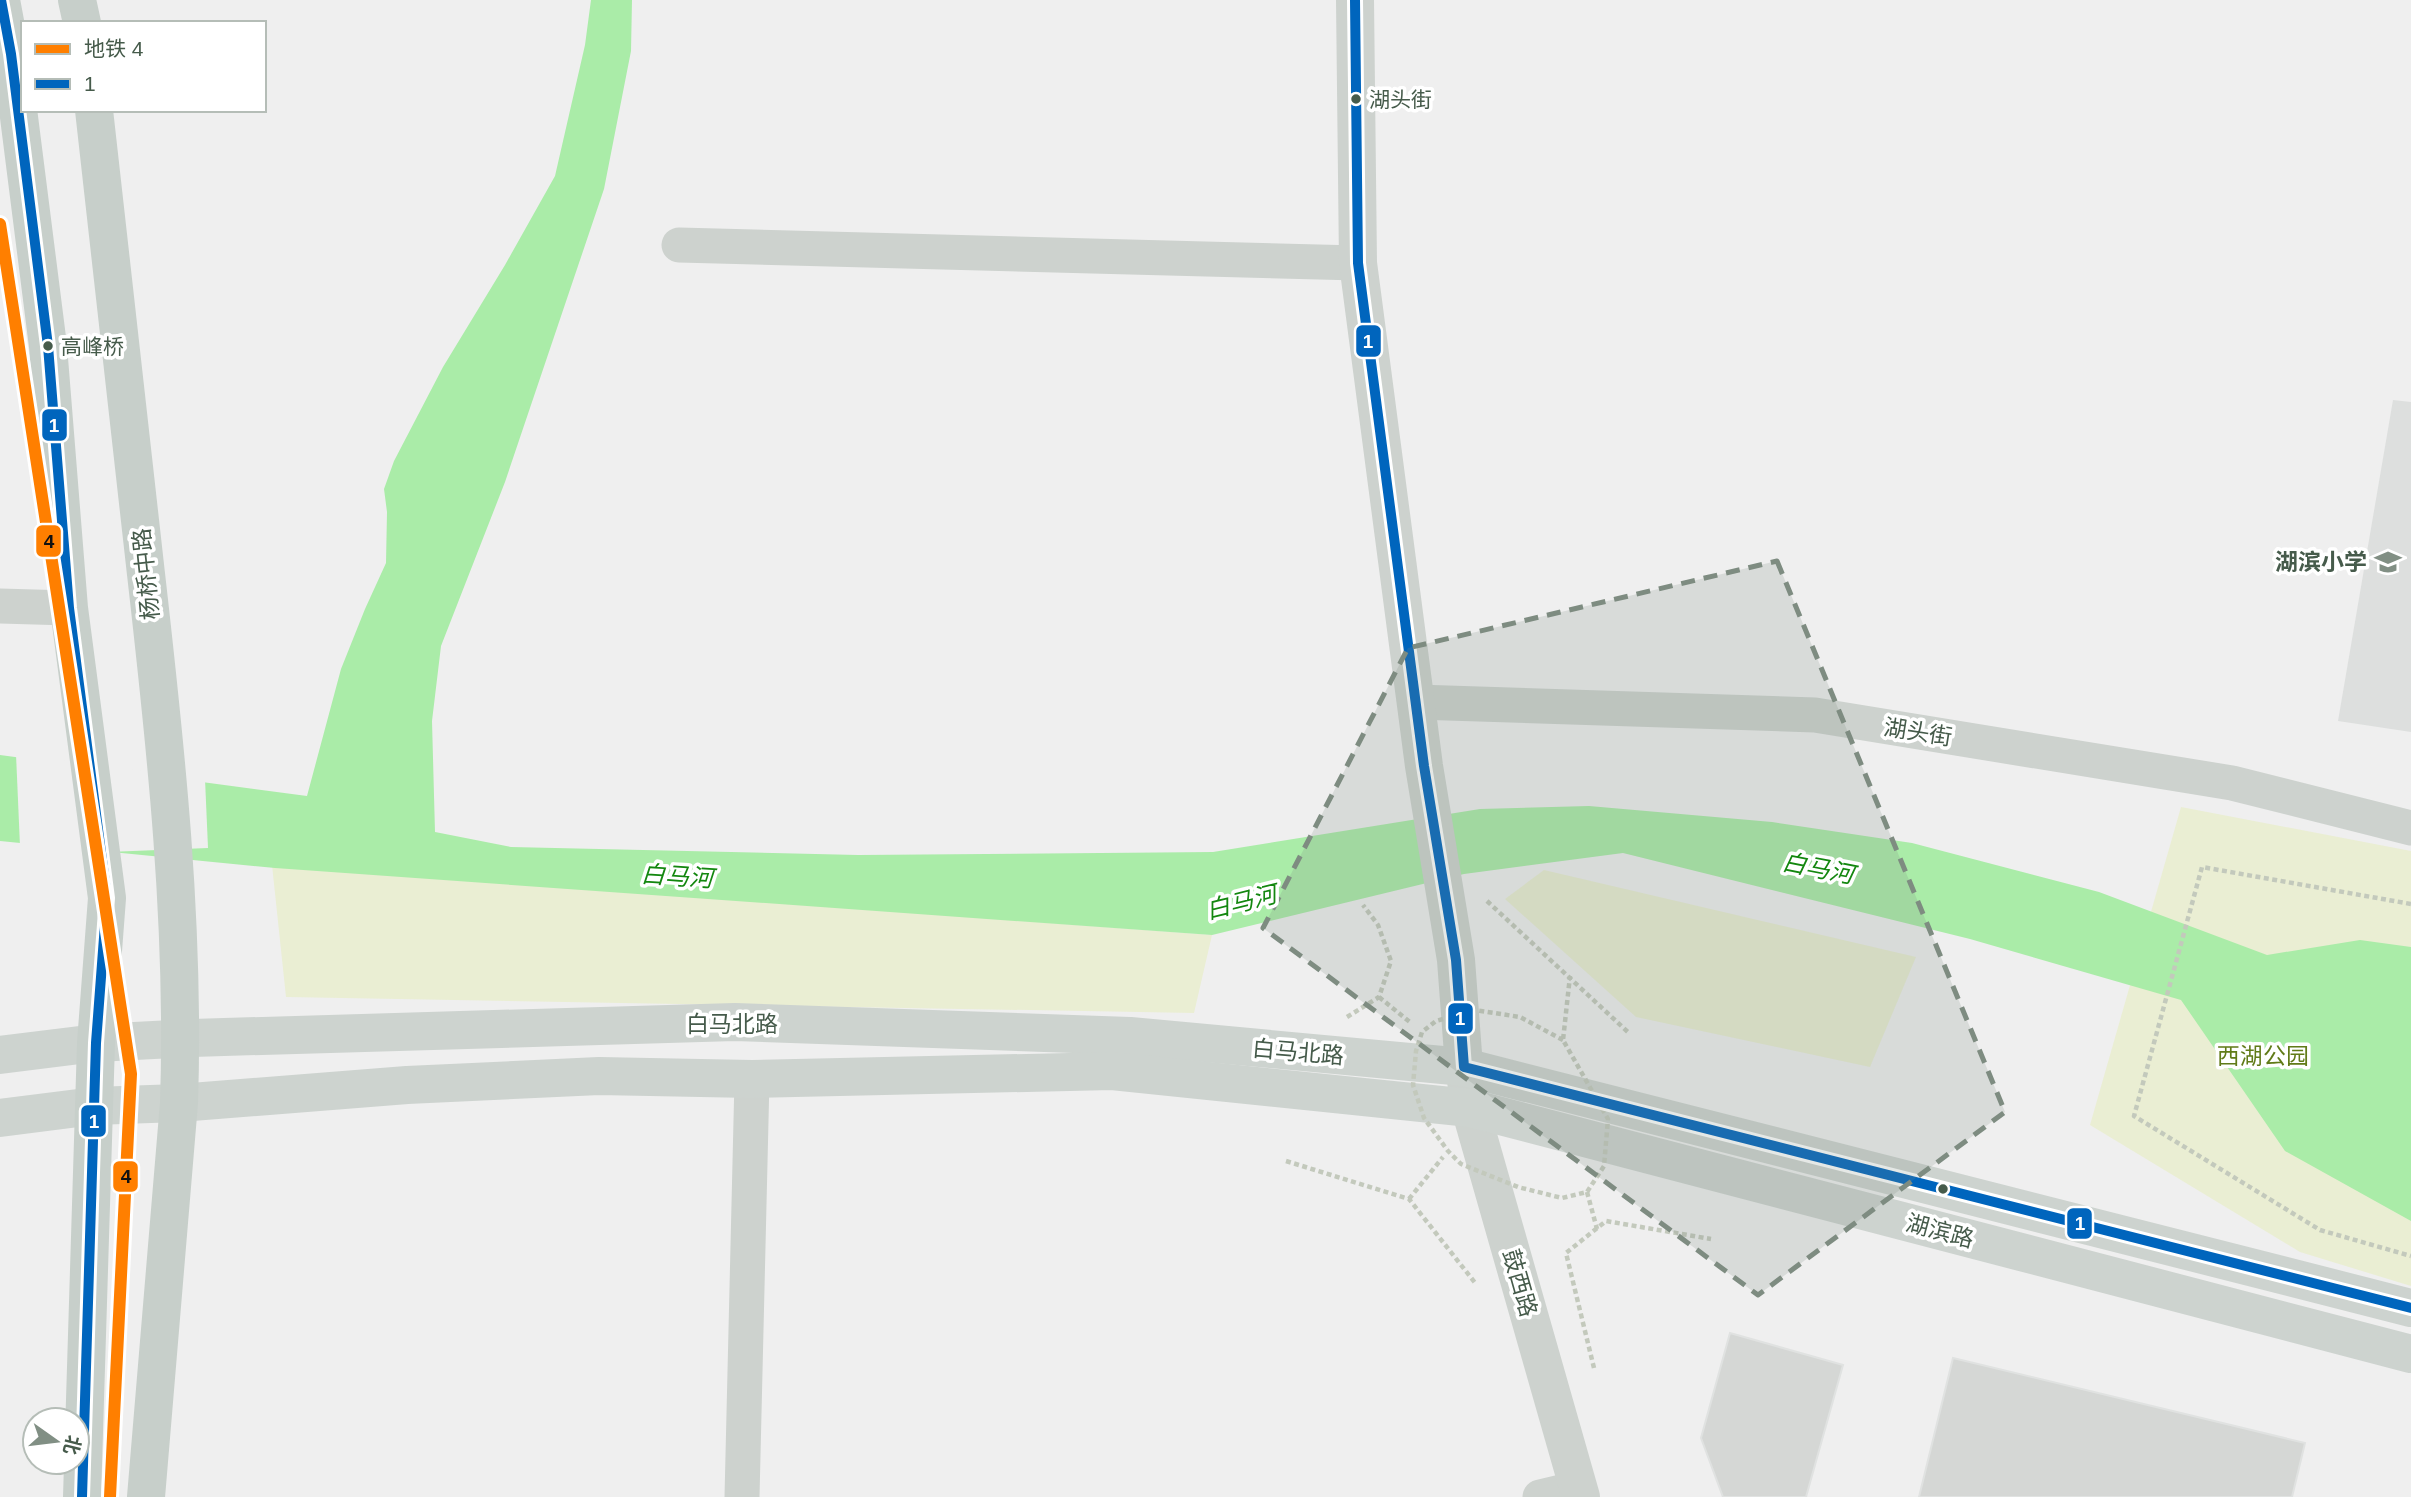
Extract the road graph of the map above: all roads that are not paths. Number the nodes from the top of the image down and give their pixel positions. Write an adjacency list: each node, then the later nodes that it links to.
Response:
1 (1, 0): 5 (main road)
2 (77, 0): 4 (main road)
3 (1355, 0): 8 (street)
4 (82, 21)
5 (6, 54): 10 (main road)
6 (93, 112): 13 (main road, 杨桥中路)
7 (679, 245): 8 (street)
8 (1358, 263): 11 (street)
9 (0, 606): 10 (street)
10 (69, 608): 14 (main road)
11 (1416, 702): 12 (street, 湖头街); 16 (street)
12 (2411, 828)
13 (181, 1040): 14 (main road, 白马北路); 16 (main road, 白马北路); 18 (main road, 杨桥中路)
14 (96, 1044): 15 (main road, 白马北路); 19 (main road)
15 (0, 1055)
16 (1464, 1067): 20 (street, 鼓西路); 22 (main road, 湖滨路)
17 (752, 1079): 18 (main road, 湖滨路); 20 (main road, 湖滨路); 27 (street)
18 (178, 1103): 19 (main road, 湖滨路); 26 (main road, 杨桥中路)
19 (94, 1106): 21 (main road, 湖滨路); 25 (main road)
20 (1470, 1108): 23 (main road, 湖滨路); 24 (street, 鼓西路)
21 (0, 1118)
22 (2411, 1308)
23 (2411, 1354)
24 (1580, 1492): 28 (street)
25 (82, 1497)
26 (146, 1497)
27 (742, 1497)
28 (1540, 1497)

